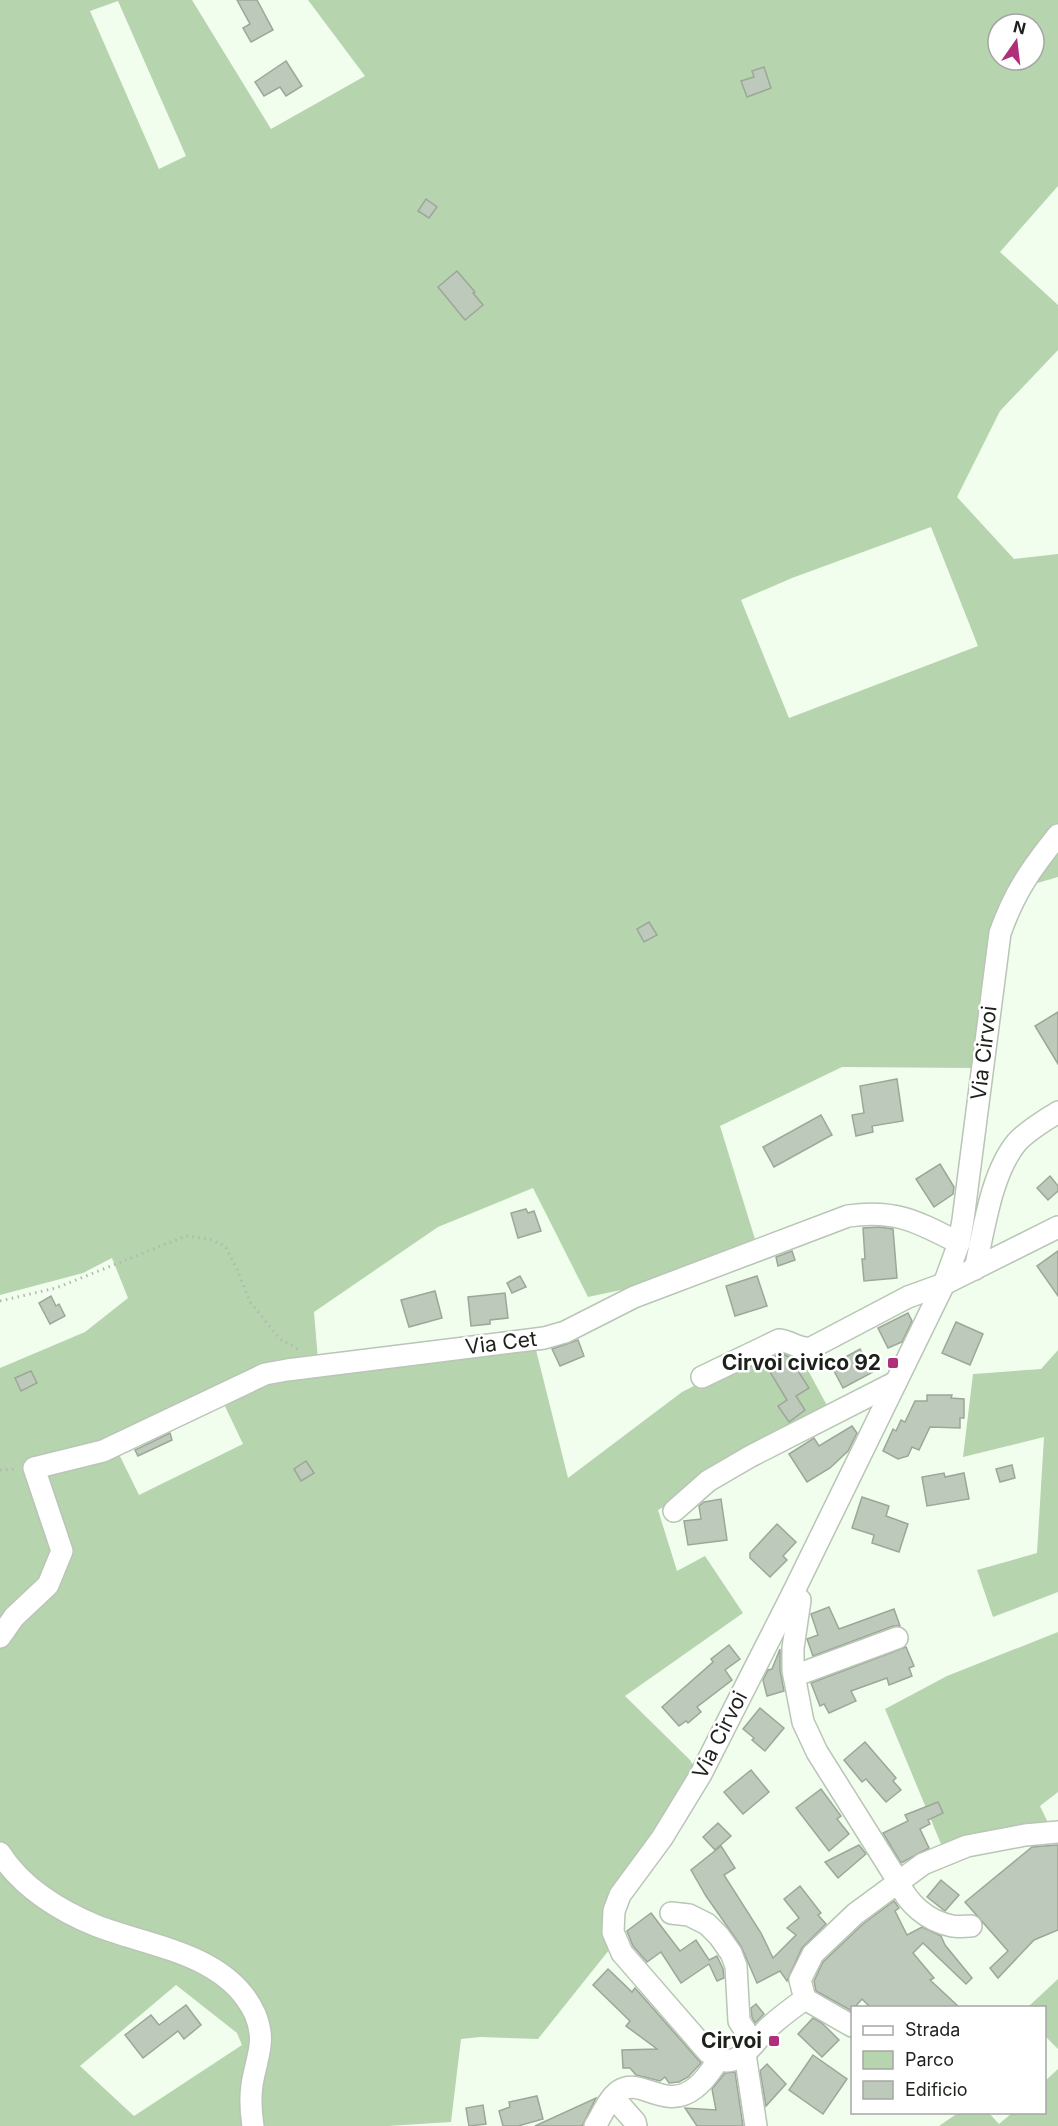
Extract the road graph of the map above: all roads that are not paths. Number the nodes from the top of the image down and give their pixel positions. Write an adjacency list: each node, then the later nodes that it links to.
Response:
1 (1058, 835): 4 (street, Via Cirvoi)
2 (1058, 1112): 5 (street)
3 (1058, 1227): 5 (street)
4 (958, 1243): 6 (street, Via Cirvoi); 11 (street, Via Cet)
5 (975, 1269): 6 (street)
6 (944, 1284): 7 (street); 8 (street, Via Cirvoi)
7 (702, 1377)
8 (896, 1382): 9 (street); 10 (street, Via Cirvoi)
9 (674, 1511)
10 (793, 1593): 13 (street); 22 (street, Via Cirvoi)
11 (0, 1637)
12 (897, 1638): 13 (street)
13 (794, 1676): 16 (street)
14 (1058, 1832): 16 (street)
15 (0, 1853): 24 (street)
16 (898, 1881): 18 (street); 19 (street)
17 (671, 1913): 21 (street)
18 (971, 1926)
19 (805, 1999): 20 (street); 21 (street)
20 (851, 2025)
21 (750, 2049): 22 (street); 27 (street)
22 (719, 2059): 23 (street)
23 (613, 2097): 25 (street); 26 (street)
24 (254, 2126)
25 (595, 2126)
26 (636, 2126)
27 (756, 2126)

